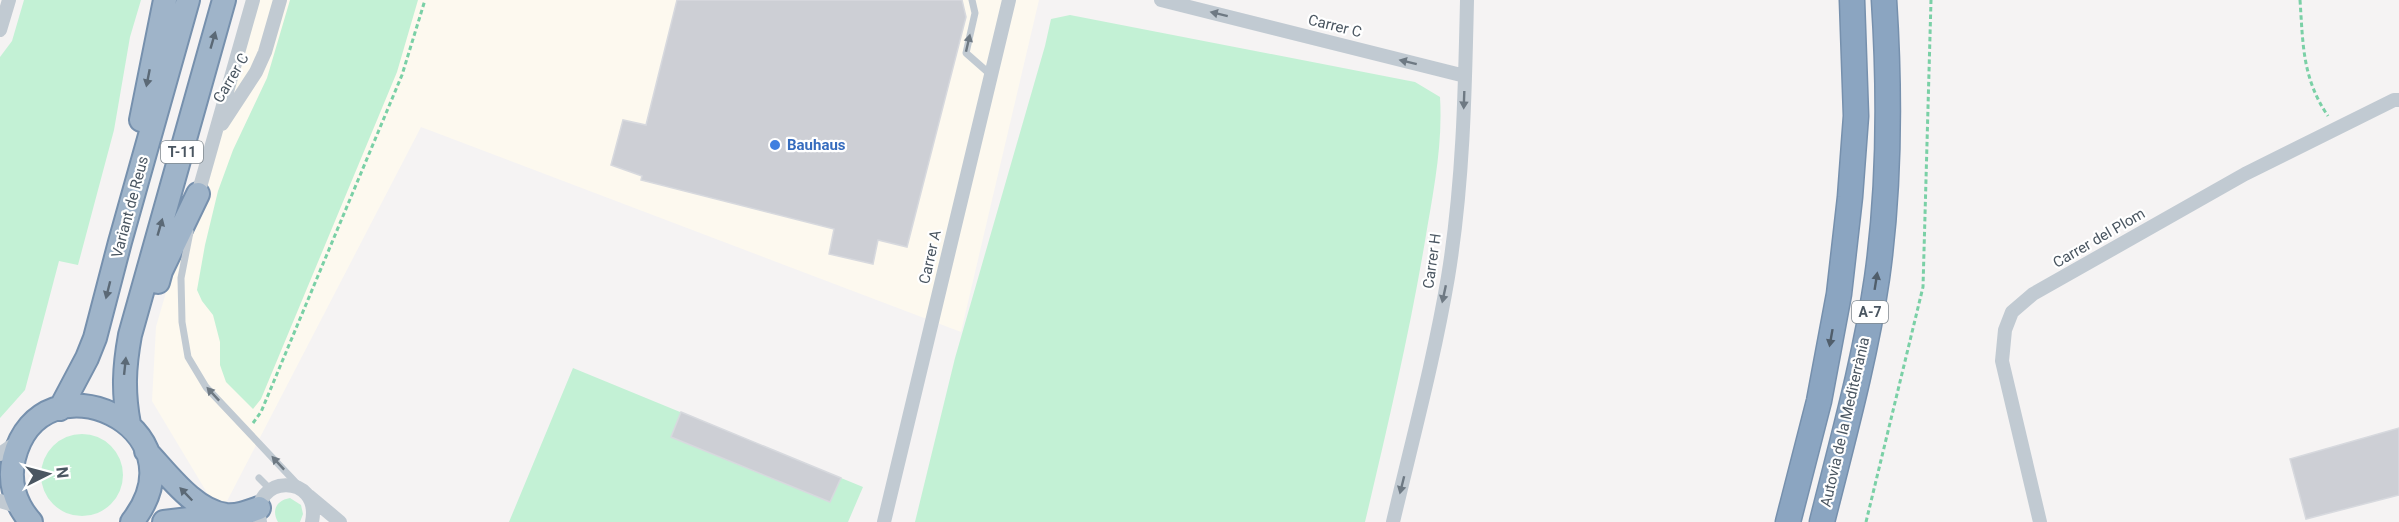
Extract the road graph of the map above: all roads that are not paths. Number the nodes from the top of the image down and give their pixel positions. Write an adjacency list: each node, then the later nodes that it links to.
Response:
1 (9, 0): 15 (street)
2 (165, 0): 23 (highway, T-11, one-way to 23)
3 (188, 0): 23 (highway, Variant de Reus / T-11)
4 (224, 0): 24 (highway, T-11, one-way to 4)
5 (253, 0): 20 (street)
6 (280, 0): 20 (street, Carrer C)
7 (972, 0): 16 (lane, one-way to 7)
8 (1009, 0): 16 (street, Carrer A)
9 (1161, 0): 17 (street, Carrer C, one-way to 9)
10 (1467, 0): 17 (street, Carrer H)
11 (1839, 0): 22 (highway)
12 (1852, 0): 22 (highway, Autovia de la Mediterrània / A-7)
13 (1884, 0): 18 (highway, Autovia de la Mediterrània / A-7)
14 (1897, 0): 18 (highway)
15 (0, 30)
16 (991, 75): 39 (street, Carrer A)
17 (1465, 76): 40 (street, Carrer H, one-way to 40)
18 (1889, 98): 42 (highway, Autovia de la Mediterrània / A-7, one-way to 18)
19 (2399, 100): 43 (street, Carrer del Plom)
20 (214, 136): 21 (street)
21 (198, 194): 24 (highway); 31 (lane, one-way to 21)
22 (1850, 197): 41 (highway, Autovia de la Mediterrània / A-7, one-way to 41)
23 (120, 242): 25 (highway, Variant de Reus / T-11, one-way to 25)
24 (146, 303): 26 (highway, T-11, one-way to 24)
25 (60, 409): 26 (highway, T-11); 27 (highway, T-11)
26 (129, 424): 28 (highway, T-11)
27 (21, 440): 29 (street); 33 (highway, T-11)
28 (146, 451): 32 (highway, one-way to 28); 34 (highway, T-11)
29 (0, 454)
30 (259, 478): 32 (lane)
31 (306, 493): 32 (street); 37 (street); 38 (street)
32 (263, 506)
33 (17, 510)
34 (132, 522)
35 (164, 522): 36 (highway)
36 (213, 522)
37 (312, 522)
38 (340, 522)
39 (884, 522)
40 (1393, 522)
41 (1788, 522)
42 (1822, 522)
43 (2040, 522)

